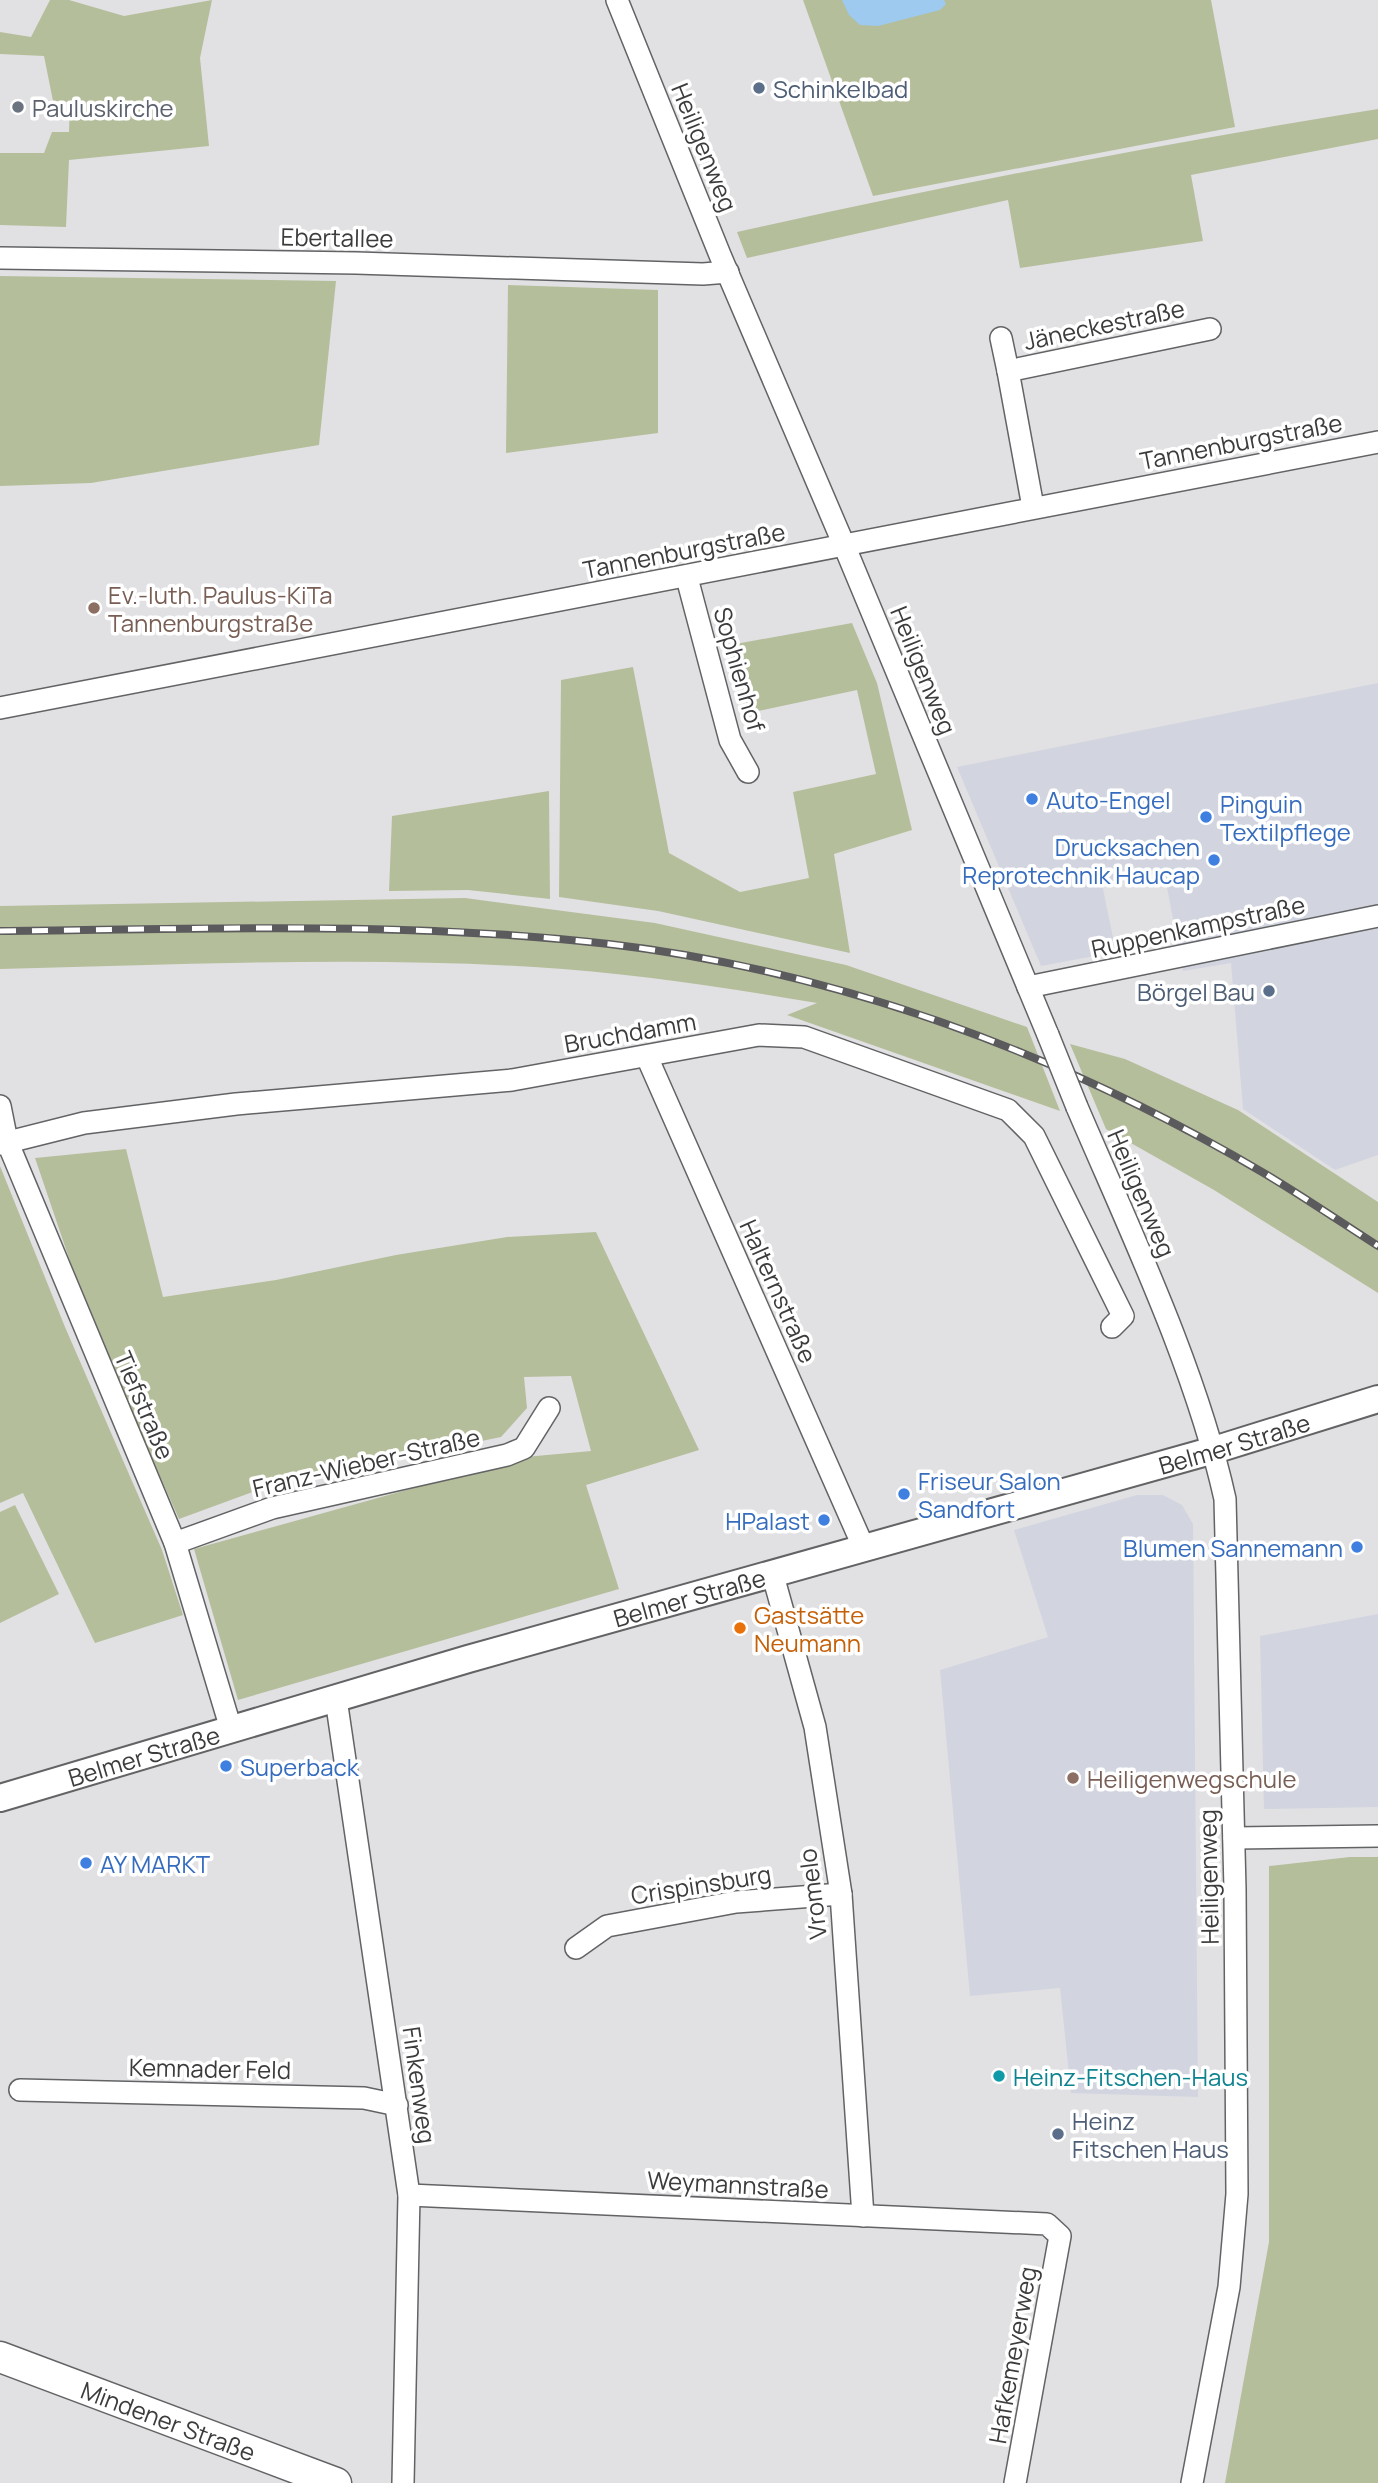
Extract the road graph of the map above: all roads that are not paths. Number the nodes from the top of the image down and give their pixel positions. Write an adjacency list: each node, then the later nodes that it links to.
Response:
1 (617, 0): 3 (street, Heiligenweg)
2 (0, 258): 3 (street, Ebertallee)
3 (728, 272): 9 (street, Heiligenweg)
4 (1210, 329): 6 (street, Jäneckestraße)
5 (1001, 338): 6 (street, Jäneckestraße)
6 (1008, 371): 8 (street, Jäneckestraße)
7 (1378, 442): 8 (street, Tannenburgstraße)
8 (1033, 507): 9 (street, Tannenburgstraße)
9 (844, 545): 10 (street, Tannenburgstraße); 14 (street, Heiligenweg)
10 (687, 578): 11 (street, Tannenburgstraße); 12 (street, Sophienhof)
11 (0, 708)
12 (748, 772)
13 (1378, 916): 14 (street, Ruppenkampstraße)
14 (1028, 987): 21 (street, Heiligenweg, bridge)
15 (648, 1057): 17 (street, Bruchdamm); 18 (street, Bruchdamm); 23 (street, Halternstraße)
16 (0, 1106): 17 (street, Tiefstraße)
17 (3, 1142): 22 (street, Tiefstraße)
18 (1112, 1327)
19 (1378, 1399): 21 (street, Belmer Straße)
20 (549, 1408): 22 (street, Franz-Wieber-Straße)
21 (1214, 1450): 23 (street, Belmer Straße); 29 (street, Heiligenweg)
22 (175, 1543): 26 (street, Tiefstraße)
23 (863, 1546): 24 (street, Belmer Straße)
24 (772, 1572): 25 (street, Belmer Straße); 30 (street, Vromelo)
25 (336, 1699): 26 (street, Belmer Straße); 33 (street, Finkenweg)
26 (231, 1729): 27 (street, Belmer Straße)
27 (0, 1798)
28 (1378, 1836): 29 (street)
29 (1234, 1838): 41 (street, Heiligenweg)
30 (841, 1894): 31 (street, Crispinsburg); 35 (street, Vromelo)
31 (576, 1948)
32 (20, 2090): 33 (street, Kemnader Feld)
33 (397, 2105): 34 (street, Finkenweg)
34 (409, 2195): 35 (street, Weymannstraße); 39 (street, Finkenweg)
35 (863, 2216): 36 (street, Weymannstraße)
36 (1060, 2235): 40 (street, Hafkemeyerweg)
37 (0, 2357): 38 (main road, Mindener Straße)
38 (336, 2483)
39 (403, 2483)
40 (1016, 2483)
41 (1192, 2483)

